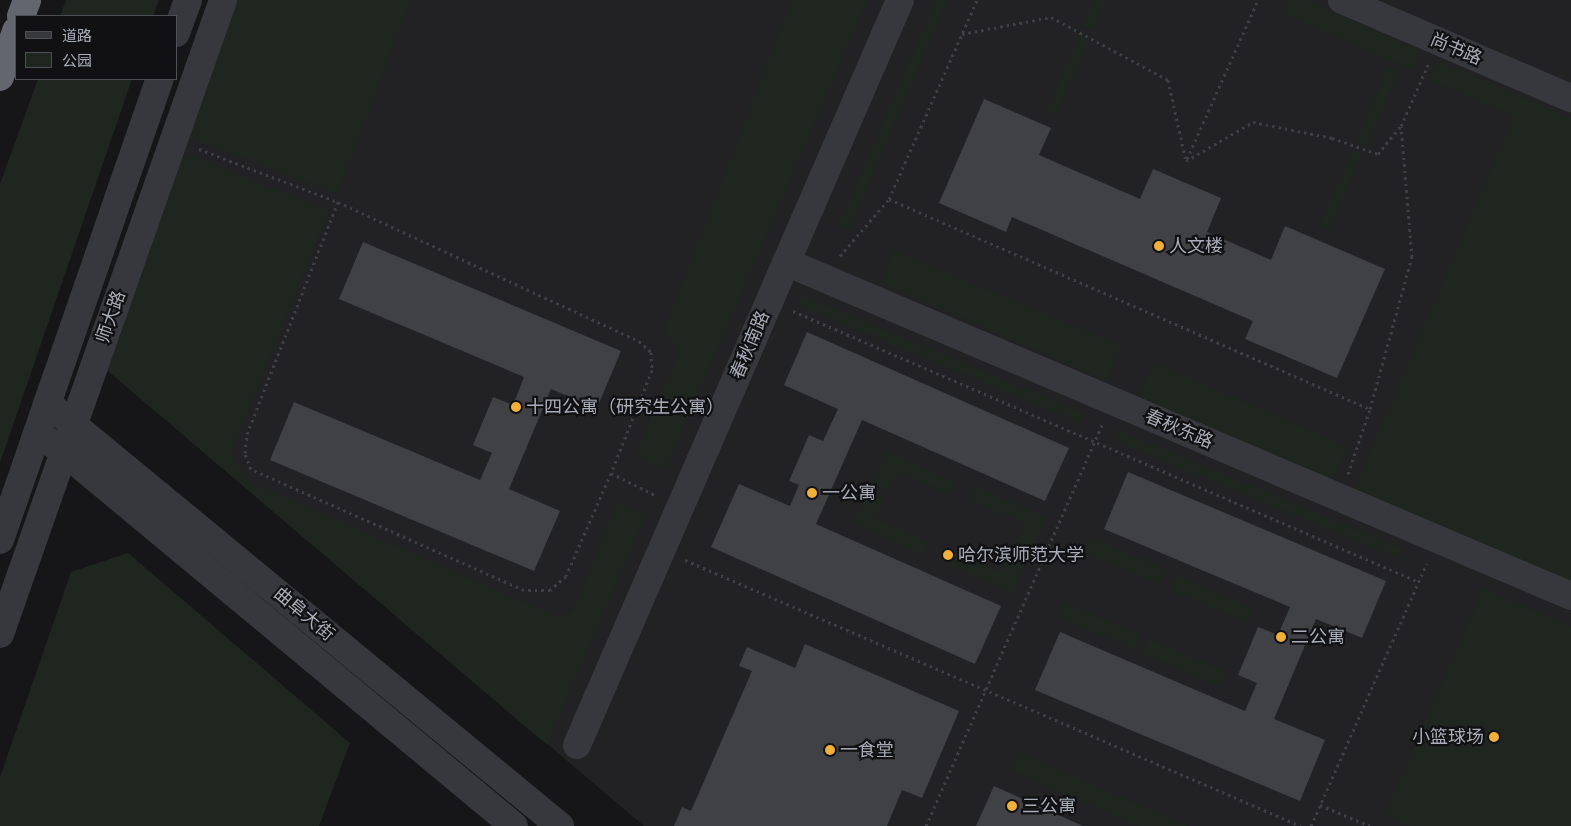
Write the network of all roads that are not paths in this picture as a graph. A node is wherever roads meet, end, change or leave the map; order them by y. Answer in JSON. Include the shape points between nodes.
{"nodes":[{"id":1,"x":27,"y":0,"type":"edge"},
{"id":2,"x":188,"y":0,"type":"edge"},
{"id":3,"x":223,"y":0,"type":"edge"},
{"id":4,"x":900,"y":0,"type":"edge"},
{"id":5,"x":1349,"y":1,"type":"edge"},
{"id":6,"x":22,"y":15,"type":"edge"},
{"id":7,"x":178,"y":28,"type":"edge"},
{"id":8,"x":15,"y":34,"type":"edge"},
{"id":9,"x":0,"y":77,"type":"edge"},
{"id":10,"x":160,"y":80,"type":"edge"},
{"id":11,"x":1571,"y":98,"type":"edge"},
{"id":12,"x":786,"y":262,"type":"junction"},
{"id":13,"x":47,"y":403,"type":"junction"},
{"id":14,"x":74,"y":424,"type":"junction"},
{"id":15,"x":37,"y":434,"type":"junction"},
{"id":16,"x":64,"y":452,"type":"junction"},
{"id":17,"x":0,"y":540,"type":"edge"},
{"id":18,"x":1571,"y":596,"type":"edge"},
{"id":19,"x":0,"y":634,"type":"edge"},
{"id":20,"x":577,"y":745,"type":"dead end"},
{"id":21,"x":514,"y":826,"type":"edge"},
{"id":22,"x":560,"y":826,"type":"edge"}],
"edges":[{"from":1,"to":6,"type":"highway"},
{"from":2,"to":7,"type":"street"},
{"from":3,"to":14,"type":"street","name":"师大路"},
{"from":4,"to":12,"type":"street","name":"春秋南路"},
{"from":5,"to":11,"type":"street","name":"尚书路"},
{"from":8,"to":9,"type":"highway"},
{"from":10,"to":13,"type":"street","name":"师大路"},
{"from":12,"to":18,"type":"street","name":"春秋东路"},
{"from":12,"to":20,"type":"street","name":"春秋南路"},
{"from":13,"to":14,"type":"street","name":"曲阜大街"},
{"from":13,"to":15,"type":"street","name":"师大路"},
{"from":14,"to":16,"type":"street","name":"师大路"},
{"from":14,"to":22,"type":"street","name":"曲阜大街"},
{"from":15,"to":16,"type":"street","name":"曲阜大街"},
{"from":15,"to":17,"type":"street","name":"师大路"},
{"from":16,"to":19,"type":"street","name":"师大路"},
{"from":16,"to":21,"type":"street","name":"曲阜大街"}]}
